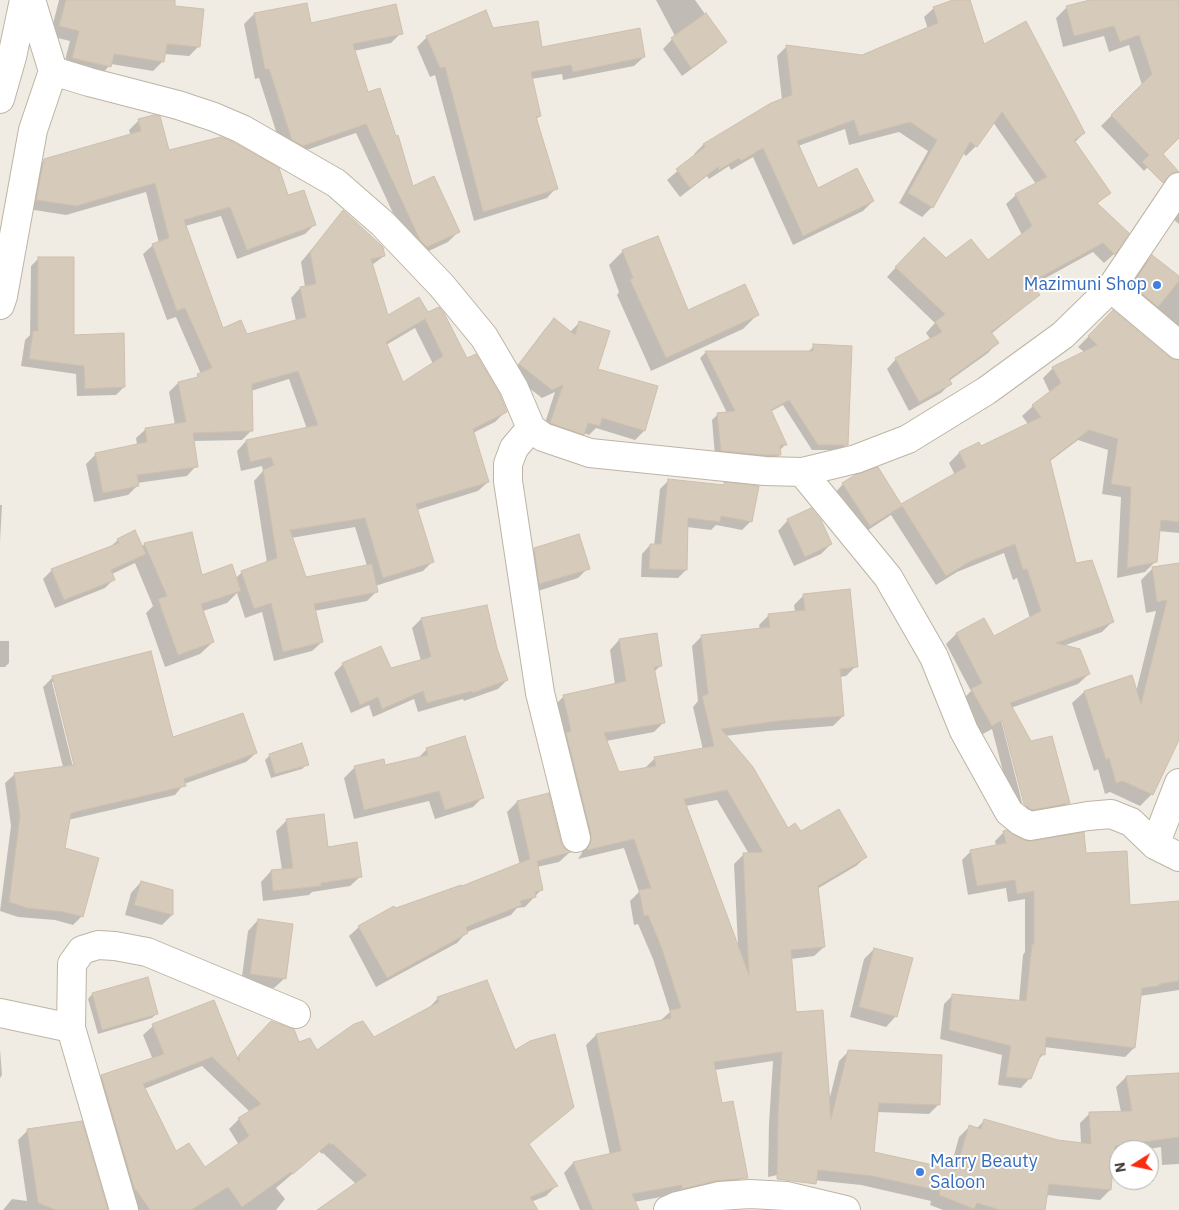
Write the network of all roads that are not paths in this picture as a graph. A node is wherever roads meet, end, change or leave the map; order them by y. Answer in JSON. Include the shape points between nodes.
{"nodes":[{"id":1,"x":24,"y":0,"type":"edge"},
{"id":2,"x":30,"y":0,"type":"edge"},
{"id":3,"x":53,"y":71,"type":"junction"},
{"id":4,"x":0,"y":100,"type":"edge"},
{"id":5,"x":1179,"y":187,"type":"edge"},
{"id":6,"x":1111,"y":288,"type":"junction"},
{"id":7,"x":0,"y":305,"type":"edge"},
{"id":8,"x":1179,"y":345,"type":"edge"},
{"id":9,"x":531,"y":428,"type":"junction"},
{"id":10,"x":802,"y":472,"type":"junction"},
{"id":11,"x":1179,"y":783,"type":"edge"},
{"id":12,"x":576,"y":838,"type":"dead end"},
{"id":13,"x":1155,"y":845,"type":"junction"},
{"id":14,"x":1179,"y":857,"type":"edge"},
{"id":15,"x":0,"y":1014,"type":"edge"},
{"id":16,"x":296,"y":1014,"type":"dead end"},
{"id":17,"x":72,"y":1028,"type":"junction"},
{"id":18,"x":124,"y":1210,"type":"edge"},
{"id":19,"x":668,"y":1210,"type":"edge"},
{"id":20,"x":846,"y":1210,"type":"edge"}],
"edges":[{"from":1,"to":4,"type":"street"},
{"from":2,"to":3,"type":"street"},
{"from":3,"to":7,"type":"street","via":[[33,130]]},
{"from":3,"to":9,"type":"street","via":[[214,117],[242,129],[336,183],[384,224],[442,286],[484,338],[514,388]]},
{"from":5,"to":6,"type":"street"},
{"from":6,"to":8,"type":"street"},
{"from":6,"to":10,"type":"street","via":[[1055,340],[986,391],[916,434],[856,459]]},
{"from":9,"to":10,"type":"street","via":[[543,437],[590,452]]},
{"from":9,"to":12,"type":"street","via":[[514,448],[508,464],[508,480],[540,693]]},
{"from":10,"to":13,"type":"street","via":[[888,577],[934,657],[964,731],[1009,812],[1030,826],[1111,814],[1131,822]]},
{"from":11,"to":13,"type":"street"},
{"from":13,"to":14,"type":"street"},
{"from":15,"to":17,"type":"street"},
{"from":16,"to":17,"type":"street","via":[[147,952],[98,945],[82,950],[72,964]]},
{"from":17,"to":18,"type":"street"},
{"from":19,"to":20,"type":"street","via":[[719,1196],[750,1194],[787,1196]]}]}
